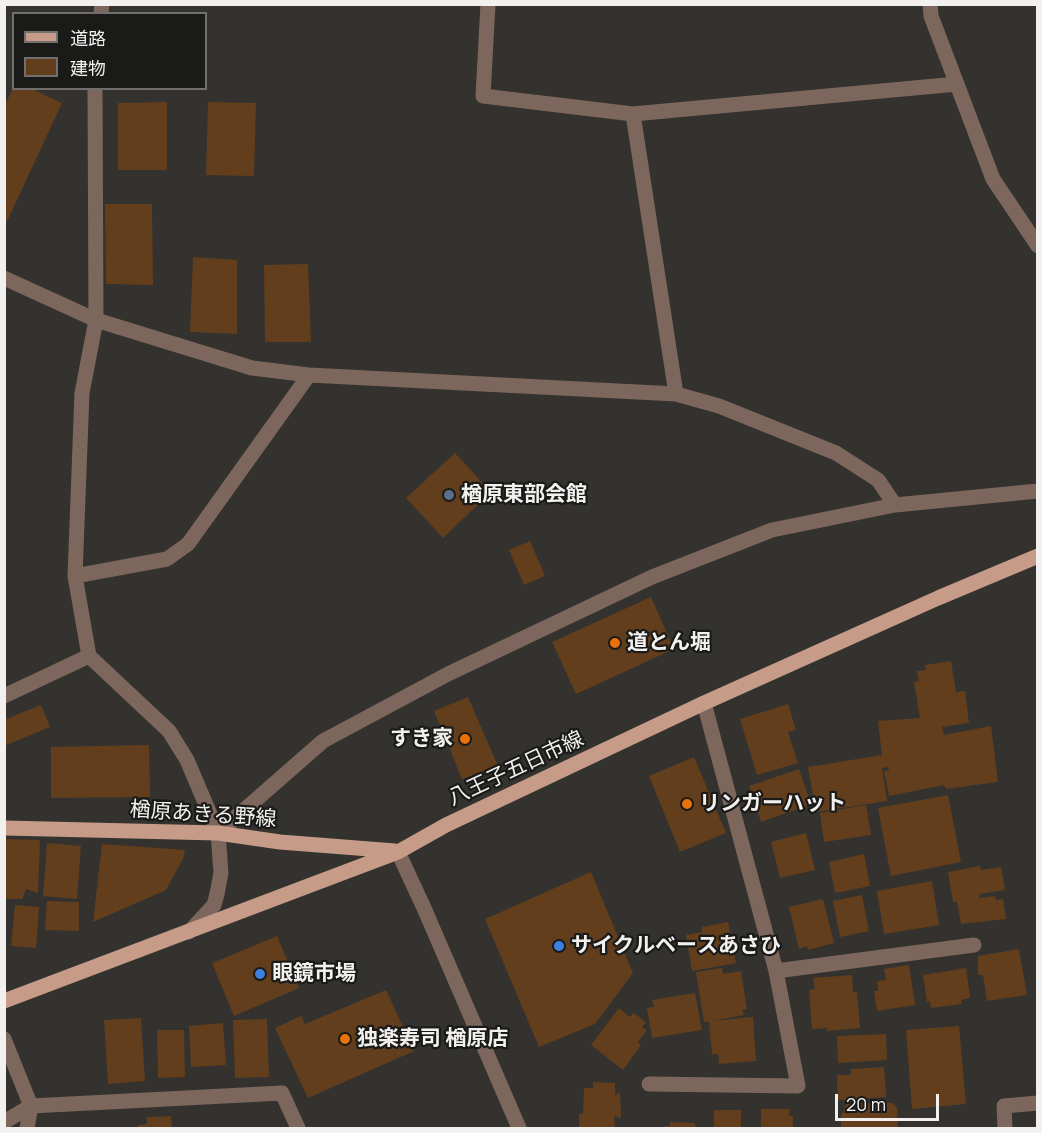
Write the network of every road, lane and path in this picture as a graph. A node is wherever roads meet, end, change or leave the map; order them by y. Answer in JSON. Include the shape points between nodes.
{"nodes":[{"id":1,"x":488,"y":4,"type":"edge"},
{"id":2,"x":930,"y":4,"type":"edge"},
{"id":3,"x":957,"y":84,"type":"junction"},
{"id":4,"x":95,"y":90,"type":"edge"},
{"id":5,"x":633,"y":114,"type":"junction"},
{"id":6,"x":1038,"y":246,"type":"edge"},
{"id":7,"x":4,"y":278,"type":"edge"},
{"id":8,"x":96,"y":320,"type":"junction"},
{"id":9,"x":309,"y":375,"type":"junction"},
{"id":10,"x":676,"y":394,"type":"junction"},
{"id":11,"x":1038,"y":491,"type":"edge"},
{"id":12,"x":895,"y":505,"type":"junction"},
{"id":13,"x":1038,"y":556,"type":"edge"},
{"id":14,"x":75,"y":576,"type":"junction"},
{"id":15,"x":89,"y":656,"type":"junction"},
{"id":16,"x":4,"y":696,"type":"edge"},
{"id":17,"x":704,"y":703,"type":"junction"},
{"id":18,"x":4,"y":828,"type":"edge"},
{"id":19,"x":218,"y":833,"type":"junction"},
{"id":20,"x":398,"y":852,"type":"junction"},
{"id":21,"x":189,"y":932,"type":"junction"},
{"id":22,"x":974,"y":945,"type":"dead end"},
{"id":23,"x":776,"y":971,"type":"junction"},
{"id":24,"x":4,"y":1001,"type":"edge"},
{"id":25,"x":4,"y":1039,"type":"edge"},
{"id":26,"x":649,"y":1084,"type":"dead end"},
{"id":27,"x":1038,"y":1103,"type":"edge"},
{"id":28,"x":31,"y":1106,"type":"junction"},
{"id":29,"x":4,"y":1122,"type":"edge"},
{"id":30,"x":27,"y":1128,"type":"edge"},
{"id":31,"x":298,"y":1128,"type":"edge"},
{"id":32,"x":519,"y":1128,"type":"edge"},
{"id":33,"x":1005,"y":1128,"type":"edge"}],
"edges":[{"from":1,"to":5,"type":"street","via":[[483,96]]},
{"from":2,"to":3,"type":"street"},
{"from":3,"to":5,"type":"street"},
{"from":3,"to":6,"type":"street","via":[[993,179]]},
{"from":4,"to":8,"type":"street"},
{"from":5,"to":10,"type":"street"},
{"from":7,"to":8,"type":"street"},
{"from":8,"to":9,"type":"street","via":[[252,368]]},
{"from":8,"to":14,"type":"street","via":[[82,393]]},
{"from":9,"to":10,"type":"street"},
{"from":9,"to":14,"type":"street","via":[[188,544],[167,559]]},
{"from":10,"to":12,"type":"street","via":[[719,406],[836,453],[878,480]]},
{"from":11,"to":12,"type":"street"},
{"from":12,"to":19,"type":"street","via":[[772,530],[652,577],[448,674],[323,741]]},
{"from":13,"to":17,"type":"main road","name":"八王子五日市線"},
{"from":14,"to":15,"type":"street"},
{"from":15,"to":16,"type":"street"},
{"from":15,"to":19,"type":"street","via":[[169,731],[187,760]]},
{"from":17,"to":20,"type":"main road","name":"八王子五日市線","via":[[446,825]]},
{"from":17,"to":23,"type":"street"},
{"from":18,"to":19,"type":"main road","name":"楢原あきる野線"},
{"from":19,"to":20,"type":"main road","name":"楢原あきる野線"},
{"from":19,"to":21,"type":"street","via":[[221,873],[214,905]]},
{"from":20,"to":21,"type":"main road","name":"八王子五日市線"},
{"from":20,"to":32,"type":"street"},
{"from":21,"to":24,"type":"main road","name":"八王子五日市線"},
{"from":22,"to":23,"type":"street"},
{"from":23,"to":26,"type":"street","via":[[798,1086]]},
{"from":25,"to":28,"type":"street"},
{"from":27,"to":33,"type":"street","via":[[1004,1106]]},
{"from":28,"to":29,"type":"street"},
{"from":28,"to":30,"type":"street"},
{"from":28,"to":31,"type":"street","via":[[282,1093]]}]}
